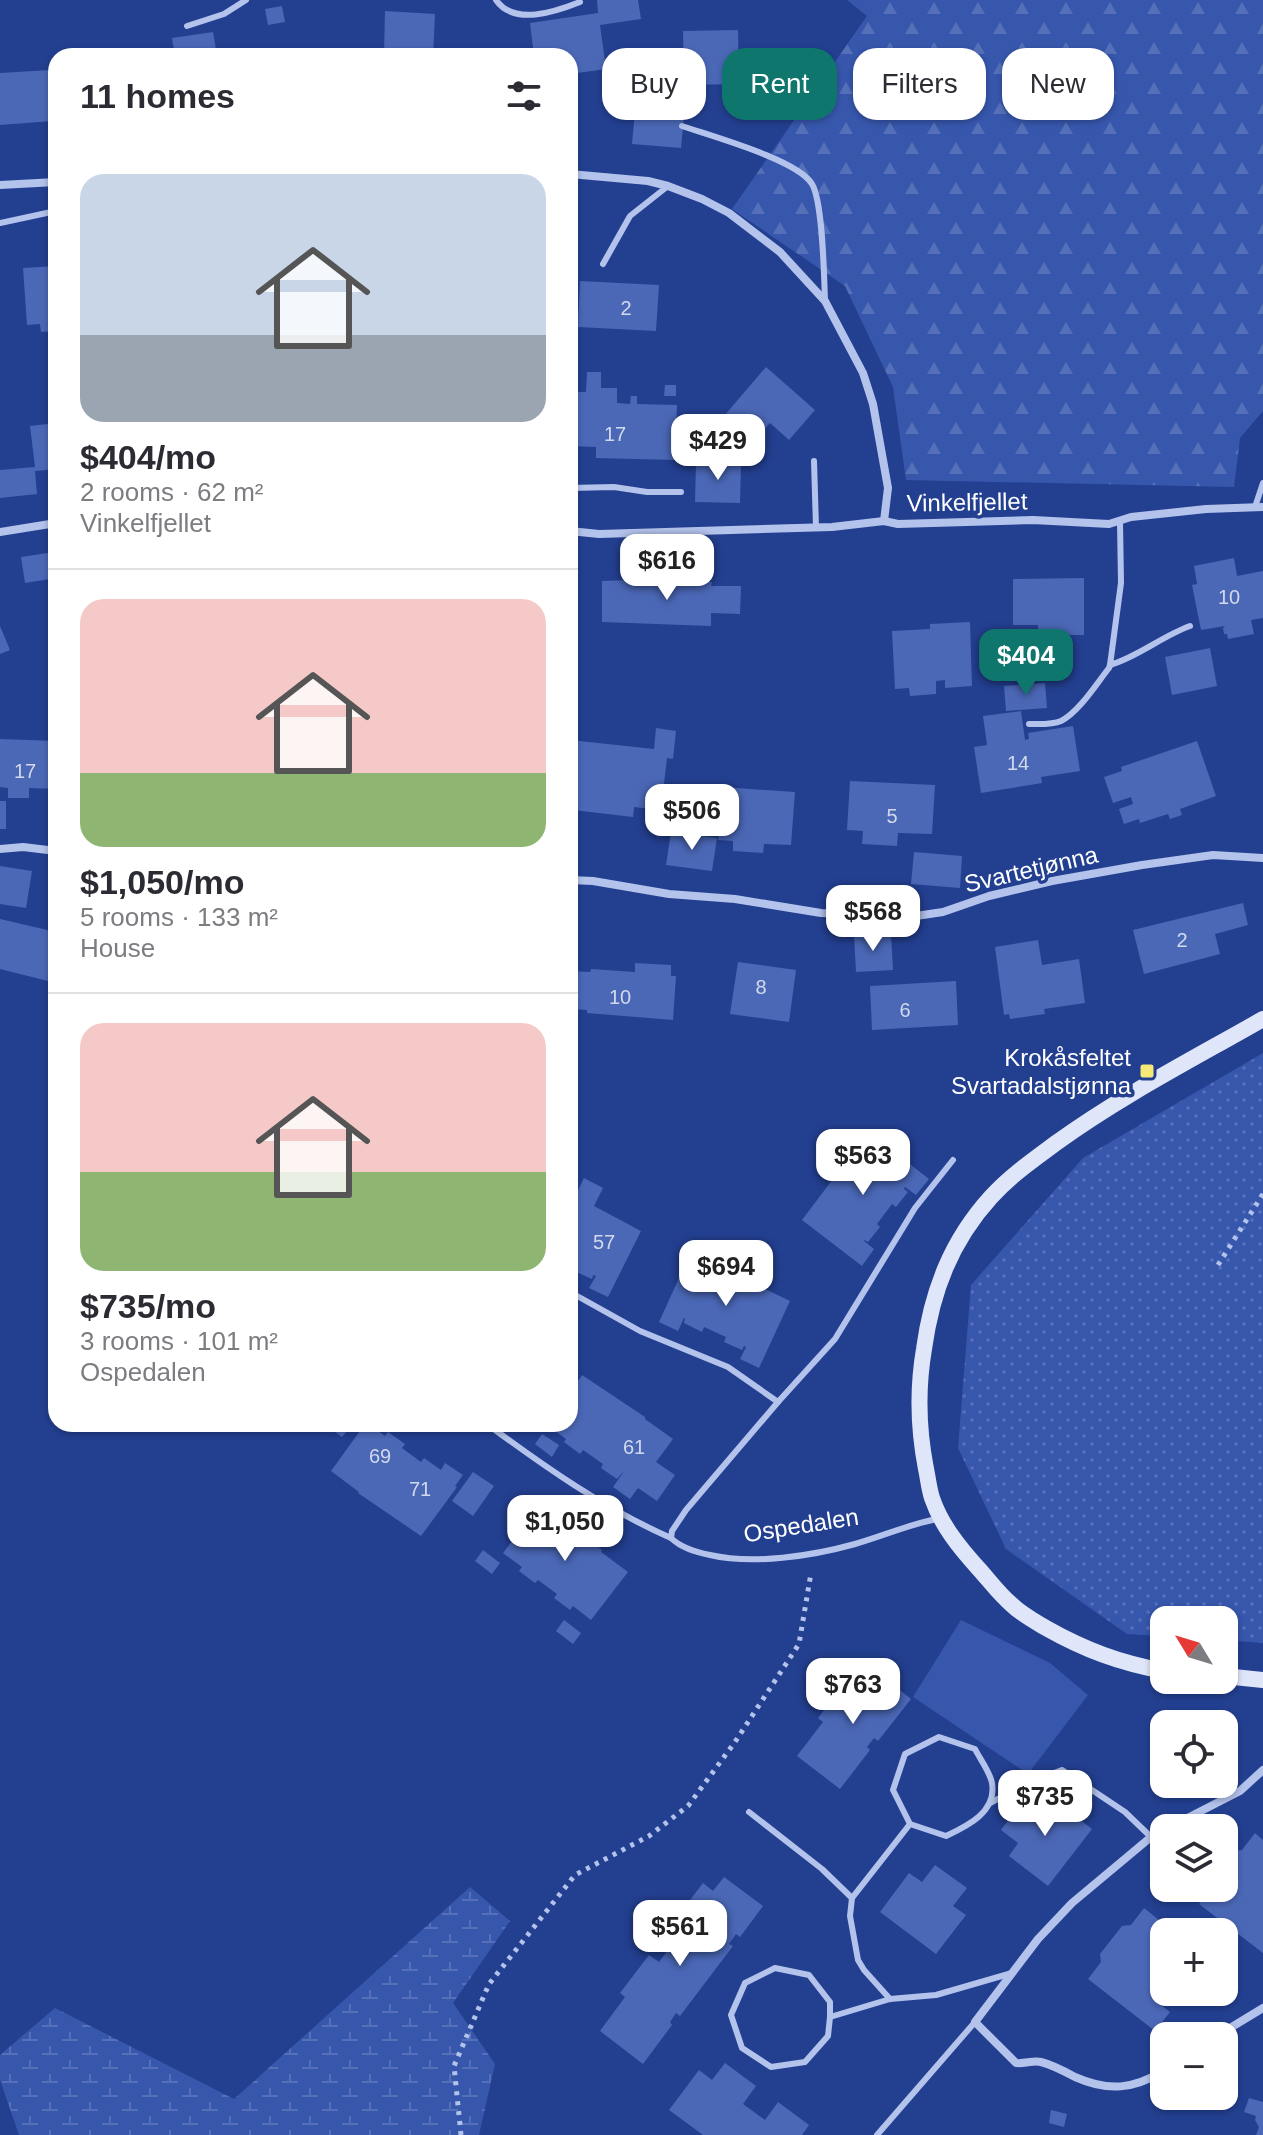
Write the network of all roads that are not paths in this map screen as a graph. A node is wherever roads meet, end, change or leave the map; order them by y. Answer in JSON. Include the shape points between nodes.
{"nodes":[{"id":1,"x":246,"y":0,"type":"edge"},
{"id":2,"x":496,"y":0,"type":"edge"},
{"id":3,"x":580,"y":2,"type":"dead end"},
{"id":4,"x":187,"y":26,"type":"dead end"},
{"id":5,"x":682,"y":126,"type":"dead end"},
{"id":6,"x":578,"y":175,"type":"edge"},
{"id":7,"x":48,"y":182,"type":"edge"},
{"id":8,"x":0,"y":185,"type":"edge"},
{"id":9,"x":668,"y":186,"type":"junction"},
{"id":10,"x":48,"y":213,"type":"edge"},
{"id":11,"x":0,"y":223,"type":"edge"},
{"id":12,"x":603,"y":264,"type":"dead end"},
{"id":13,"x":825,"y":301,"type":"junction"},
{"id":14,"x":814,"y":461,"type":"dead end"},
{"id":15,"x":1263,"y":483,"type":"edge"},
{"id":16,"x":578,"y":488,"type":"edge"},
{"id":17,"x":681,"y":492,"type":"dead end"},
{"id":18,"x":1259,"y":507,"type":"edge"},
{"id":19,"x":884,"y":521,"type":"junction"},
{"id":20,"x":1120,"y":522,"type":"junction"},
{"id":21,"x":48,"y":524,"type":"edge"},
{"id":22,"x":816,"y":527,"type":"junction"},
{"id":23,"x":0,"y":532,"type":"edge"},
{"id":24,"x":578,"y":532,"type":"edge"},
{"id":25,"x":1190,"y":626,"type":"dead end"},
{"id":26,"x":1110,"y":665,"type":"junction"},
{"id":27,"x":1029,"y":724,"type":"dead end"},
{"id":28,"x":0,"y":849,"type":"edge"},
{"id":29,"x":48,"y":850,"type":"edge"},
{"id":30,"x":1263,"y":858,"type":"edge"},
{"id":31,"x":578,"y":880,"type":"edge"},
{"id":32,"x":1263,"y":1019,"type":"edge"},
{"id":33,"x":953,"y":1160,"type":"dead end"},
{"id":34,"x":578,"y":1296,"type":"edge"},
{"id":35,"x":778,"y":1402,"type":"junction"},
{"id":36,"x":498,"y":1432,"type":"edge"},
{"id":37,"x":941,"y":1518,"type":"junction"},
{"id":38,"x":671,"y":1538,"type":"junction"},
{"id":39,"x":1150,"y":1669,"type":"edge"},
{"id":40,"x":1238,"y":1677,"type":"edge"},
{"id":41,"x":1263,"y":1680,"type":"edge"},
{"id":42,"x":1263,"y":1770,"type":"edge"},
{"id":43,"x":990,"y":1803,"type":"junction"},
{"id":44,"x":749,"y":1812,"type":"dead end"},
{"id":45,"x":1195,"y":1814,"type":"edge"},
{"id":46,"x":910,"y":1824,"type":"junction"},
{"id":47,"x":1150,"y":1836,"type":"edge"},
{"id":48,"x":1150,"y":1838,"type":"edge"},
{"id":49,"x":852,"y":1898,"type":"junction"},
{"id":50,"x":1012,"y":1973,"type":"junction"},
{"id":51,"x":890,"y":1999,"type":"junction"},
{"id":52,"x":1263,"y":2008,"type":"edge"},
{"id":53,"x":830,"y":2017,"type":"junction"},
{"id":54,"x":975,"y":2022,"type":"junction"},
{"id":55,"x":1238,"y":2023,"type":"edge"},
{"id":56,"x":1150,"y":2078,"type":"edge"},
{"id":57,"x":877,"y":2135,"type":"edge"}],
"edges":[{"from":1,"to":4,"type":"lane"},
{"from":2,"to":3,"type":"lane","via":[[504,9],[526,15]]},
{"from":5,"to":13,"type":"lane","via":[[790,165],[812,184],[819,206]]},
{"from":6,"to":9,"type":"street"},
{"from":7,"to":8,"type":"street"},
{"from":9,"to":12,"type":"lane","via":[[630,216]]},
{"from":9,"to":13,"type":"street","via":[[729,213],[780,252]]},
{"from":10,"to":11,"type":"lane"},
{"from":13,"to":19,"type":"street","via":[[863,373],[873,404],[888,488]]},
{"from":14,"to":22,"type":"lane"},
{"from":15,"to":18,"type":"lane","name":"Vinkelfjellet"},
{"from":16,"to":17,"type":"lane"},
{"from":18,"to":20,"type":"street","name":"Vinkelfjellet"},
{"from":19,"to":20,"type":"street","name":"Vinkelfjellet"},
{"from":19,"to":22,"type":"street","name":"Vinkelfjellet"},
{"from":20,"to":26,"type":"lane","via":[[1121,583]]},
{"from":21,"to":23,"type":"street"},
{"from":22,"to":24,"type":"street","name":"Vinkelfjellet"},
{"from":25,"to":26,"type":"lane"},
{"from":26,"to":27,"type":"lane","via":[[1061,721]]},
{"from":28,"to":29,"type":"street"},
{"from":30,"to":31,"type":"street","name":"Svartetjønna","via":[[1213,855],[1142,865],[1052,881],[916,916],[821,913]]},
{"from":32,"to":37,"type":"street","via":[[1080,1126],[1022,1168],[969,1226],[935,1292],[919,1378],[922,1449]]},
{"from":33,"to":35,"type":"lane","via":[[915,1208],[835,1339]]},
{"from":34,"to":35,"type":"lane","via":[[640,1331],[728,1367]]},
{"from":35,"to":38,"type":"lane","via":[[686,1510]]},
{"from":36,"to":38,"type":"lane","name":"Ospedalen","via":[[546,1467]]},
{"from":37,"to":38,"type":"lane","name":"Ospedalen","via":[[851,1545],[756,1560],[727,1559]]},
{"from":37,"to":39,"type":"street","via":[[1011,1605],[1077,1646]]},
{"from":40,"to":41,"type":"street"},
{"from":42,"to":45,"type":"street","via":[[1240,1791]]},
{"from":43,"to":46,"type":"lane","via":[[973,1823],[946,1836]]},
{"from":43,"to":46,"type":"lane","via":[[992,1783],[975,1749],[939,1737],[905,1754],[893,1790]]},
{"from":43,"to":47,"type":"lane","via":[[1062,1770],[1125,1812]]},
{"from":44,"to":49,"type":"lane"},
{"from":46,"to":49,"type":"lane"},
{"from":48,"to":50,"type":"street","via":[[1072,1903]]},
{"from":49,"to":51,"type":"lane","via":[[858,1960]]},
{"from":50,"to":51,"type":"lane","via":[[936,1995]]},
{"from":50,"to":54,"type":"street"},
{"from":51,"to":53,"type":"lane"},
{"from":52,"to":55,"type":"street"},
{"from":53,"to":53,"type":"lane","via":[[830,2002],[809,1975],[775,1968],[745,1983],[731,2015],[742,2048],[771,2067],[805,2062],[828,2036]]},
{"from":54,"to":56,"type":"street","via":[[1016,2063],[1053,2065],[1106,2087],[1134,2086]]},
{"from":54,"to":57,"type":"lane"}]}
